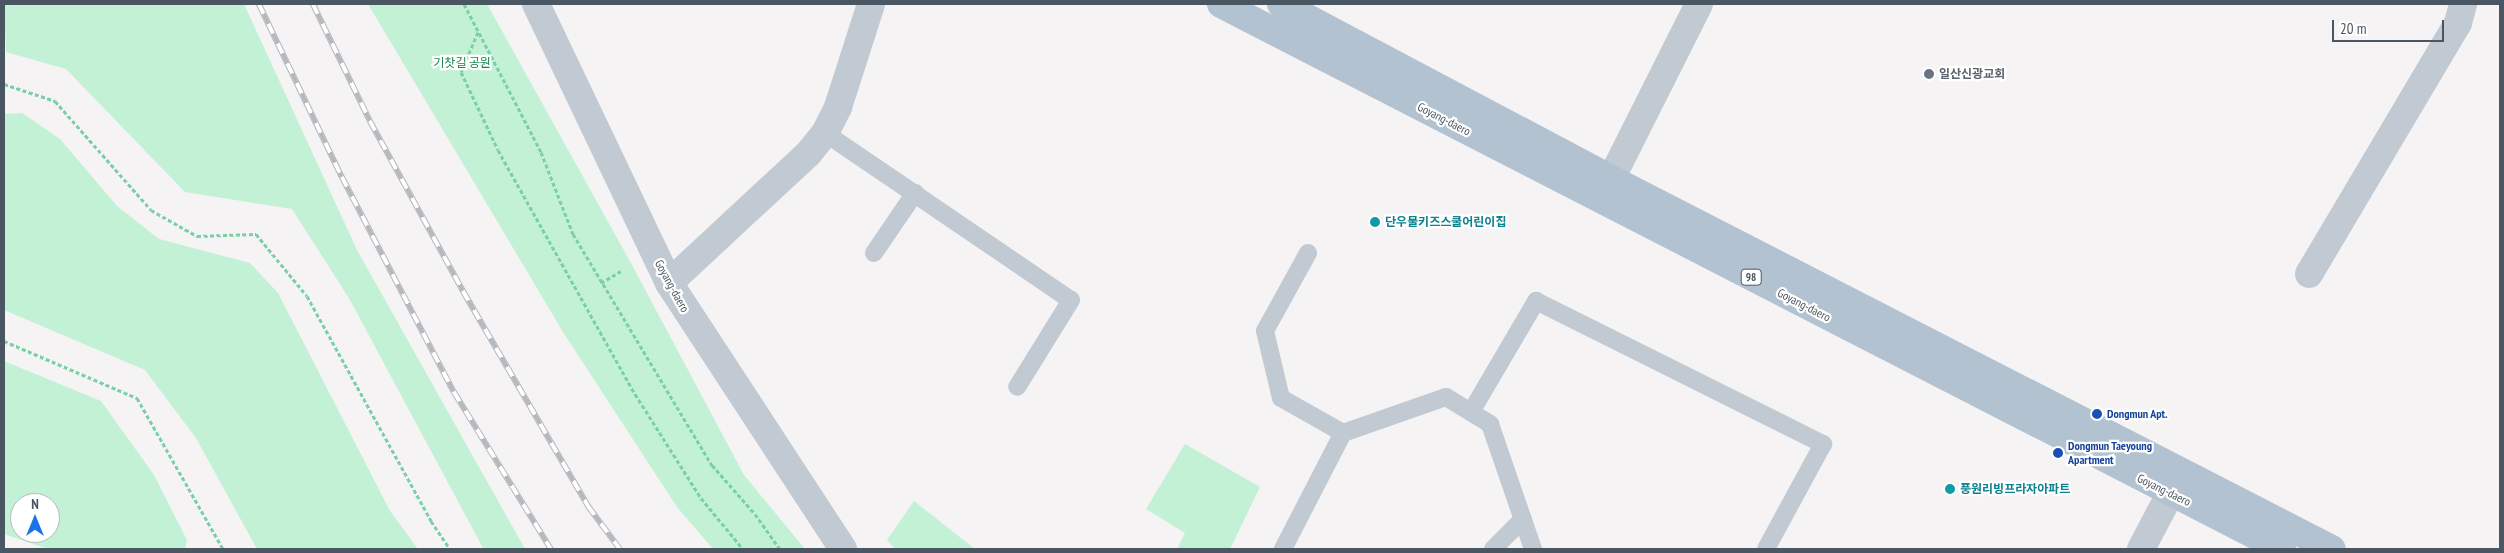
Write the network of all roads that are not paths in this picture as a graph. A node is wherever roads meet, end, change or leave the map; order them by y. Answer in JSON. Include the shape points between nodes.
{"nodes":[{"id":1,"x":536,"y":4,"type":"edge"},
{"id":2,"x":871,"y":4,"type":"edge"},
{"id":3,"x":1221,"y":4,"type":"edge"},
{"id":4,"x":1281,"y":4,"type":"edge"},
{"id":5,"x":1699,"y":4,"type":"edge"},
{"id":6,"x":2462,"y":4,"type":"edge"},
{"id":7,"x":825,"y":133,"type":"junction"},
{"id":8,"x":1611,"y":179,"type":"junction"},
{"id":9,"x":915,"y":193,"type":"junction"},
{"id":10,"x":874,"y":253,"type":"dead end"},
{"id":11,"x":1308,"y":253,"type":"dead end"},
{"id":12,"x":2309,"y":274,"type":"dead end"},
{"id":13,"x":669,"y":283,"type":"junction"},
{"id":14,"x":1017,"y":387,"type":"dead end"},
{"id":15,"x":1471,"y":412,"type":"junction"},
{"id":16,"x":1343,"y":433,"type":"junction"},
{"id":17,"x":2176,"y":483,"type":"junction"},
{"id":18,"x":1523,"y":519,"type":"junction"},
{"id":19,"x":843,"y":549,"type":"edge"},
{"id":20,"x":1283,"y":549,"type":"edge"},
{"id":21,"x":1494,"y":549,"type":"edge"},
{"id":22,"x":1533,"y":549,"type":"edge"},
{"id":23,"x":1766,"y":549,"type":"edge"},
{"id":24,"x":2140,"y":549,"type":"edge"},
{"id":25,"x":2282,"y":549,"type":"edge"},
{"id":26,"x":2332,"y":549,"type":"edge"}],
"edges":[{"from":1,"to":13,"type":"street","name":"Goyang-daero"},
{"from":2,"to":7,"type":"street","via":[[838,107]]},
{"from":3,"to":17,"type":"main road","name":"Goyang-daero","number":"98"},
{"from":4,"to":8,"type":"main road","name":"Goyang-daero","number":"98"},
{"from":5,"to":8,"type":"street"},
{"from":6,"to":12,"type":"street","via":[[2458,22]]},
{"from":7,"to":9,"type":"lane"},
{"from":7,"to":13,"type":"street","via":[[808,154]]},
{"from":8,"to":17,"type":"main road","name":"Goyang-daero","number":"98"},
{"from":9,"to":10,"type":"lane"},
{"from":9,"to":14,"type":"lane","via":[[1070,300]]},
{"from":11,"to":16,"type":"lane","via":[[1265,331],[1281,398]]},
{"from":13,"to":19,"type":"street","name":"Goyang-daero"},
{"from":15,"to":16,"type":"lane","via":[[1446,397]]},
{"from":15,"to":18,"type":"lane","via":[[1490,424]]},
{"from":15,"to":23,"type":"lane","via":[[1536,301],[1823,444]]},
{"from":16,"to":20,"type":"lane"},
{"from":17,"to":24,"type":"street"},
{"from":17,"to":25,"type":"main road","name":"Goyang-daero","number":"98"},
{"from":17,"to":26,"type":"main road","name":"Goyang-daero","number":"98"},
{"from":18,"to":21,"type":"lane"},
{"from":18,"to":22,"type":"lane"}]}
